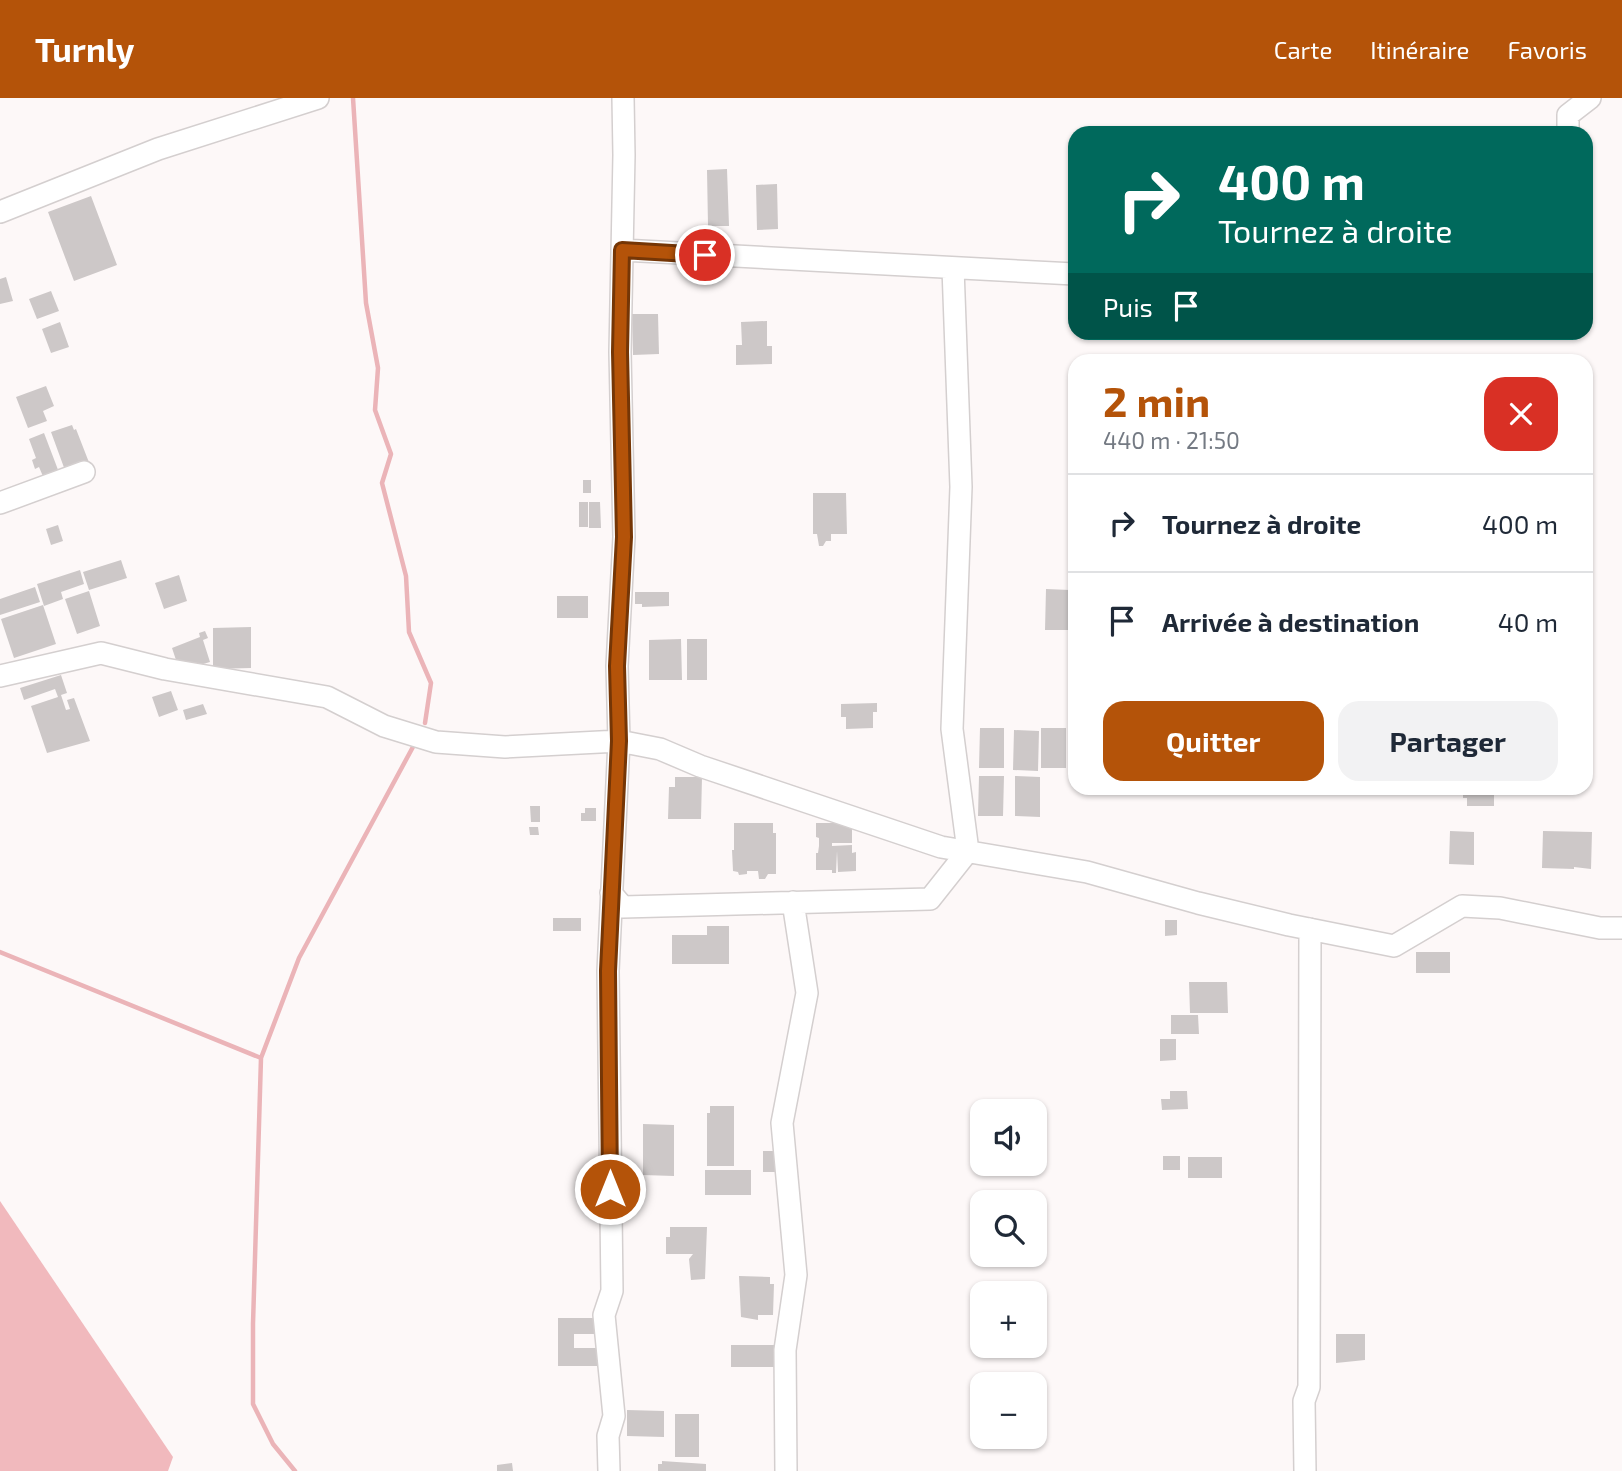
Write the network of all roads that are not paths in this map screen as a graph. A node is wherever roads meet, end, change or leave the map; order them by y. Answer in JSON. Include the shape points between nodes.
{"nodes":[{"id":1,"x":318,"y":98,"type":"edge"},
{"id":2,"x":623,"y":98,"type":"edge"},
{"id":3,"x":1590,"y":98,"type":"edge"},
{"id":4,"x":1568,"y":126,"type":"edge"},
{"id":5,"x":0,"y":212,"type":"edge"},
{"id":6,"x":622,"y":250,"type":"junction"},
{"id":7,"x":953,"y":268,"type":"junction"},
{"id":8,"x":1068,"y":274,"type":"edge"},
{"id":9,"x":84,"y":472,"type":"dead end"},
{"id":10,"x":0,"y":503,"type":"edge"},
{"id":11,"x":0,"y":676,"type":"edge"},
{"id":12,"x":619,"y":741,"type":"junction"},
{"id":13,"x":968,"y":851,"type":"junction"},
{"id":14,"x":611,"y":893,"type":"junction"},
{"id":15,"x":793,"y":902,"type":"junction"},
{"id":16,"x":1622,"y":928,"type":"edge"},
{"id":17,"x":1310,"y":929,"type":"junction"},
{"id":18,"x":609,"y":1471,"type":"edge"},
{"id":19,"x":786,"y":1471,"type":"edge"},
{"id":20,"x":1305,"y":1471,"type":"edge"}],
"edges":[{"from":1,"to":5,"type":"street","via":[[158,149]]},
{"from":2,"to":6,"type":"street"},
{"from":3,"to":4,"type":"street","via":[[1568,115]]},
{"from":6,"to":7,"type":"street"},
{"from":6,"to":12,"type":"street","via":[[624,537],[617,666]]},
{"from":7,"to":8,"type":"street"},
{"from":7,"to":13,"type":"street","via":[[961,487],[952,729]]},
{"from":9,"to":10,"type":"street"},
{"from":11,"to":12,"type":"street","via":[[101,653],[327,697],[384,726],[436,742],[505,747]]},
{"from":12,"to":13,"type":"street","via":[[660,749],[941,847]]},
{"from":12,"to":14,"type":"street"},
{"from":13,"to":15,"type":"street","via":[[930,899]]},
{"from":13,"to":17,"type":"street","via":[[1087,872]]},
{"from":14,"to":15,"type":"street","via":[[623,907]]},
{"from":14,"to":18,"type":"street","via":[[612,1291],[604,1315],[614,1416],[608,1436]]},
{"from":15,"to":19,"type":"street","via":[[807,993],[782,1123],[796,1275],[785,1350]]},
{"from":16,"to":17,"type":"street","via":[[1462,906],[1394,946]]},
{"from":17,"to":20,"type":"street"}]}
